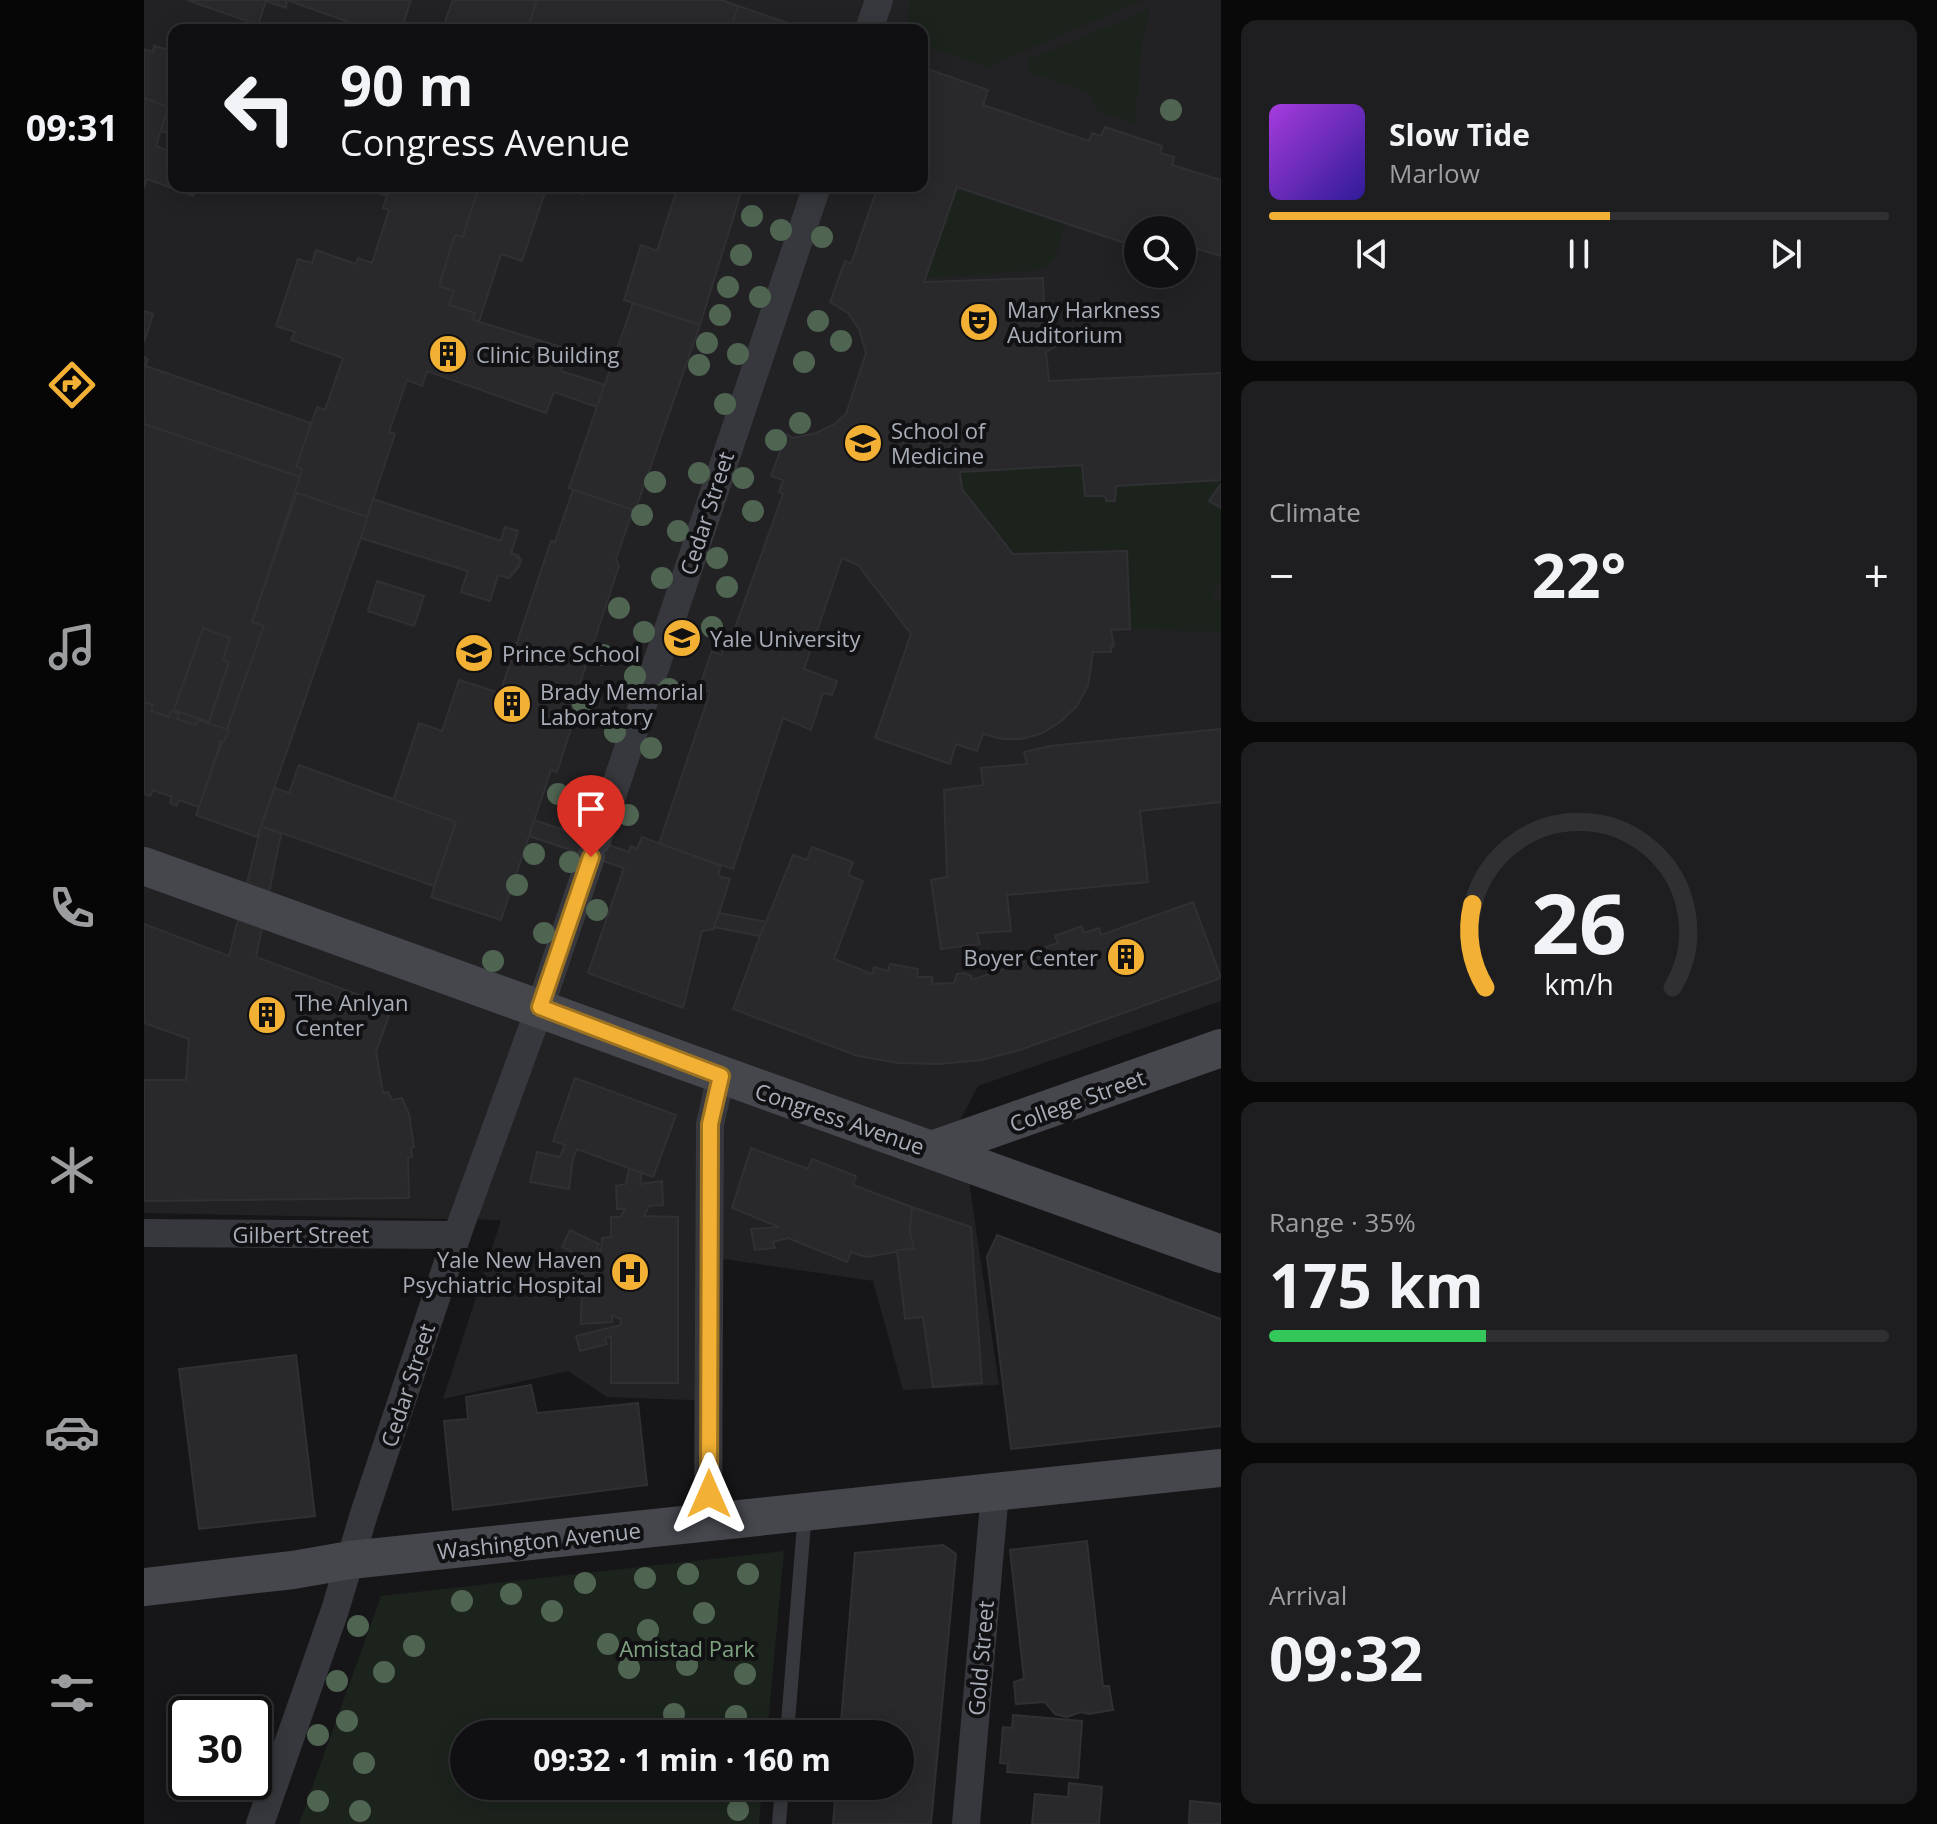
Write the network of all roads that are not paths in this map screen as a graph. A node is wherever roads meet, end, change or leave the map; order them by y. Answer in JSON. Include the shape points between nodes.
{"nodes":[{"id":1,"x":879,"y":0,"type":"edge"},
{"id":2,"x":871,"y":24,"type":"edge"},
{"id":3,"x":815,"y":192,"type":"edge"},
{"id":4,"x":144,"y":866,"type":"edge"},
{"id":5,"x":540,"y":1007,"type":"junction"},
{"id":6,"x":1221,"y":1048,"type":"edge"},
{"id":7,"x":721,"y":1076,"type":"junction"},
{"id":8,"x":932,"y":1150,"type":"junction"},
{"id":9,"x":144,"y":1233,"type":"edge"},
{"id":10,"x":457,"y":1235,"type":"junction"},
{"id":11,"x":1221,"y":1254,"type":"edge"},
{"id":12,"x":1221,"y":1468,"type":"edge"},
{"id":13,"x":995,"y":1492,"type":"junction"},
{"id":14,"x":805,"y":1512,"type":"junction"},
{"id":15,"x":708,"y":1521,"type":"junction"},
{"id":16,"x":350,"y":1560,"type":"junction"},
{"id":17,"x":144,"y":1587,"type":"edge"},
{"id":18,"x":788,"y":1720,"type":"edge"},
{"id":19,"x":781,"y":1800,"type":"edge"},
{"id":20,"x":260,"y":1824,"type":"edge"},
{"id":21,"x":779,"y":1824,"type":"edge"},
{"id":22,"x":966,"y":1824,"type":"edge"}],
"edges":[{"from":1,"to":2,"type":"street"},
{"from":3,"to":5,"type":"street","name":"Cedar Street"},
{"from":4,"to":5,"type":"main road","name":"Congress Avenue"},
{"from":5,"to":7,"type":"main road","name":"Congress Avenue"},
{"from":5,"to":10,"type":"street","name":"Cedar Street"},
{"from":6,"to":8,"type":"main road","name":"College Street"},
{"from":7,"to":8,"type":"main road","name":"Congress Avenue"},
{"from":7,"to":15,"type":"street","via":[[710,1124]]},
{"from":8,"to":11,"type":"main road","name":"Congress Avenue"},
{"from":9,"to":10,"type":"street","name":"Gilbert Street"},
{"from":10,"to":16,"type":"street","name":"Cedar Street"},
{"from":12,"to":13,"type":"main road","name":"Washington Avenue"},
{"from":13,"to":14,"type":"main road","name":"Washington Avenue"},
{"from":13,"to":22,"type":"street","name":"Gold Street"},
{"from":14,"to":15,"type":"main road","name":"Washington Avenue"},
{"from":14,"to":18,"type":"lane"},
{"from":15,"to":16,"type":"main road","name":"Washington Avenue"},
{"from":16,"to":17,"type":"main road","name":"Washington Avenue"},
{"from":16,"to":20,"type":"street","name":"Cedar Street"},
{"from":19,"to":21,"type":"lane"}]}
